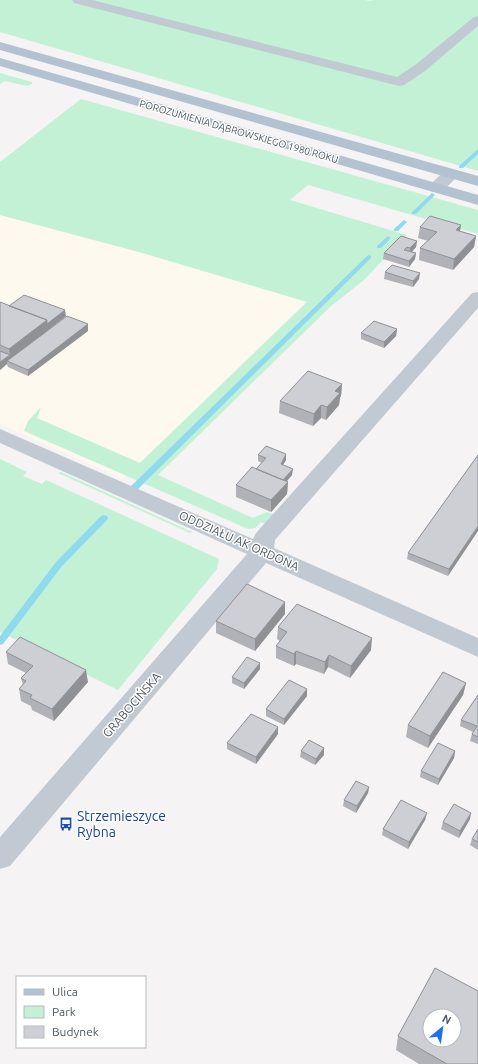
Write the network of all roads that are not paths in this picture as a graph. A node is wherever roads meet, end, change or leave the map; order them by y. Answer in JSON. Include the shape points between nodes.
{"nodes":[{"id":1,"x":78,"y":0,"type":"edge"},
{"id":2,"x":478,"y":20,"type":"edge"},
{"id":3,"x":0,"y":46,"type":"edge"},
{"id":4,"x":0,"y":62,"type":"edge"},
{"id":5,"x":451,"y":174,"type":"junction"},
{"id":6,"x":478,"y":181,"type":"edge"},
{"id":7,"x":436,"y":188,"type":"junction"},
{"id":8,"x":478,"y":200,"type":"edge"},
{"id":9,"x":478,"y":297,"type":"edge"},
{"id":10,"x":0,"y":435,"type":"edge"},
{"id":11,"x":262,"y":552,"type":"junction"},
{"id":12,"x":478,"y":648,"type":"edge"},
{"id":13,"x":0,"y":857,"type":"edge"}],
"edges":[{"from":1,"to":2,"type":"street","via":[[399,82]]},
{"from":3,"to":5,"type":"main road","name":"POROZUMIENIA DĄBROWSKIEGO 1980 ROKU"},
{"from":4,"to":7,"type":"main road","name":"POROZUMIENIA DĄBROWSKIEGO 1980 ROKU"},
{"from":5,"to":6,"type":"main road","name":"POROZUMIENIA DĄBROWSKIEGO 1980 ROKU"},
{"from":5,"to":7,"type":"street"},
{"from":7,"to":8,"type":"main road","name":"POROZUMIENIA DĄBROWSKIEGO 1980 ROKU"},
{"from":9,"to":11,"type":"street","via":[[264,538]]},
{"from":10,"to":11,"type":"street","name":"ODDZIAŁU AK ORDONA"},
{"from":11,"to":12,"type":"street","name":"ODDZIAŁU AK ORDONA"},
{"from":11,"to":13,"type":"street","name":"GRABOCIŃSKA"}]}
